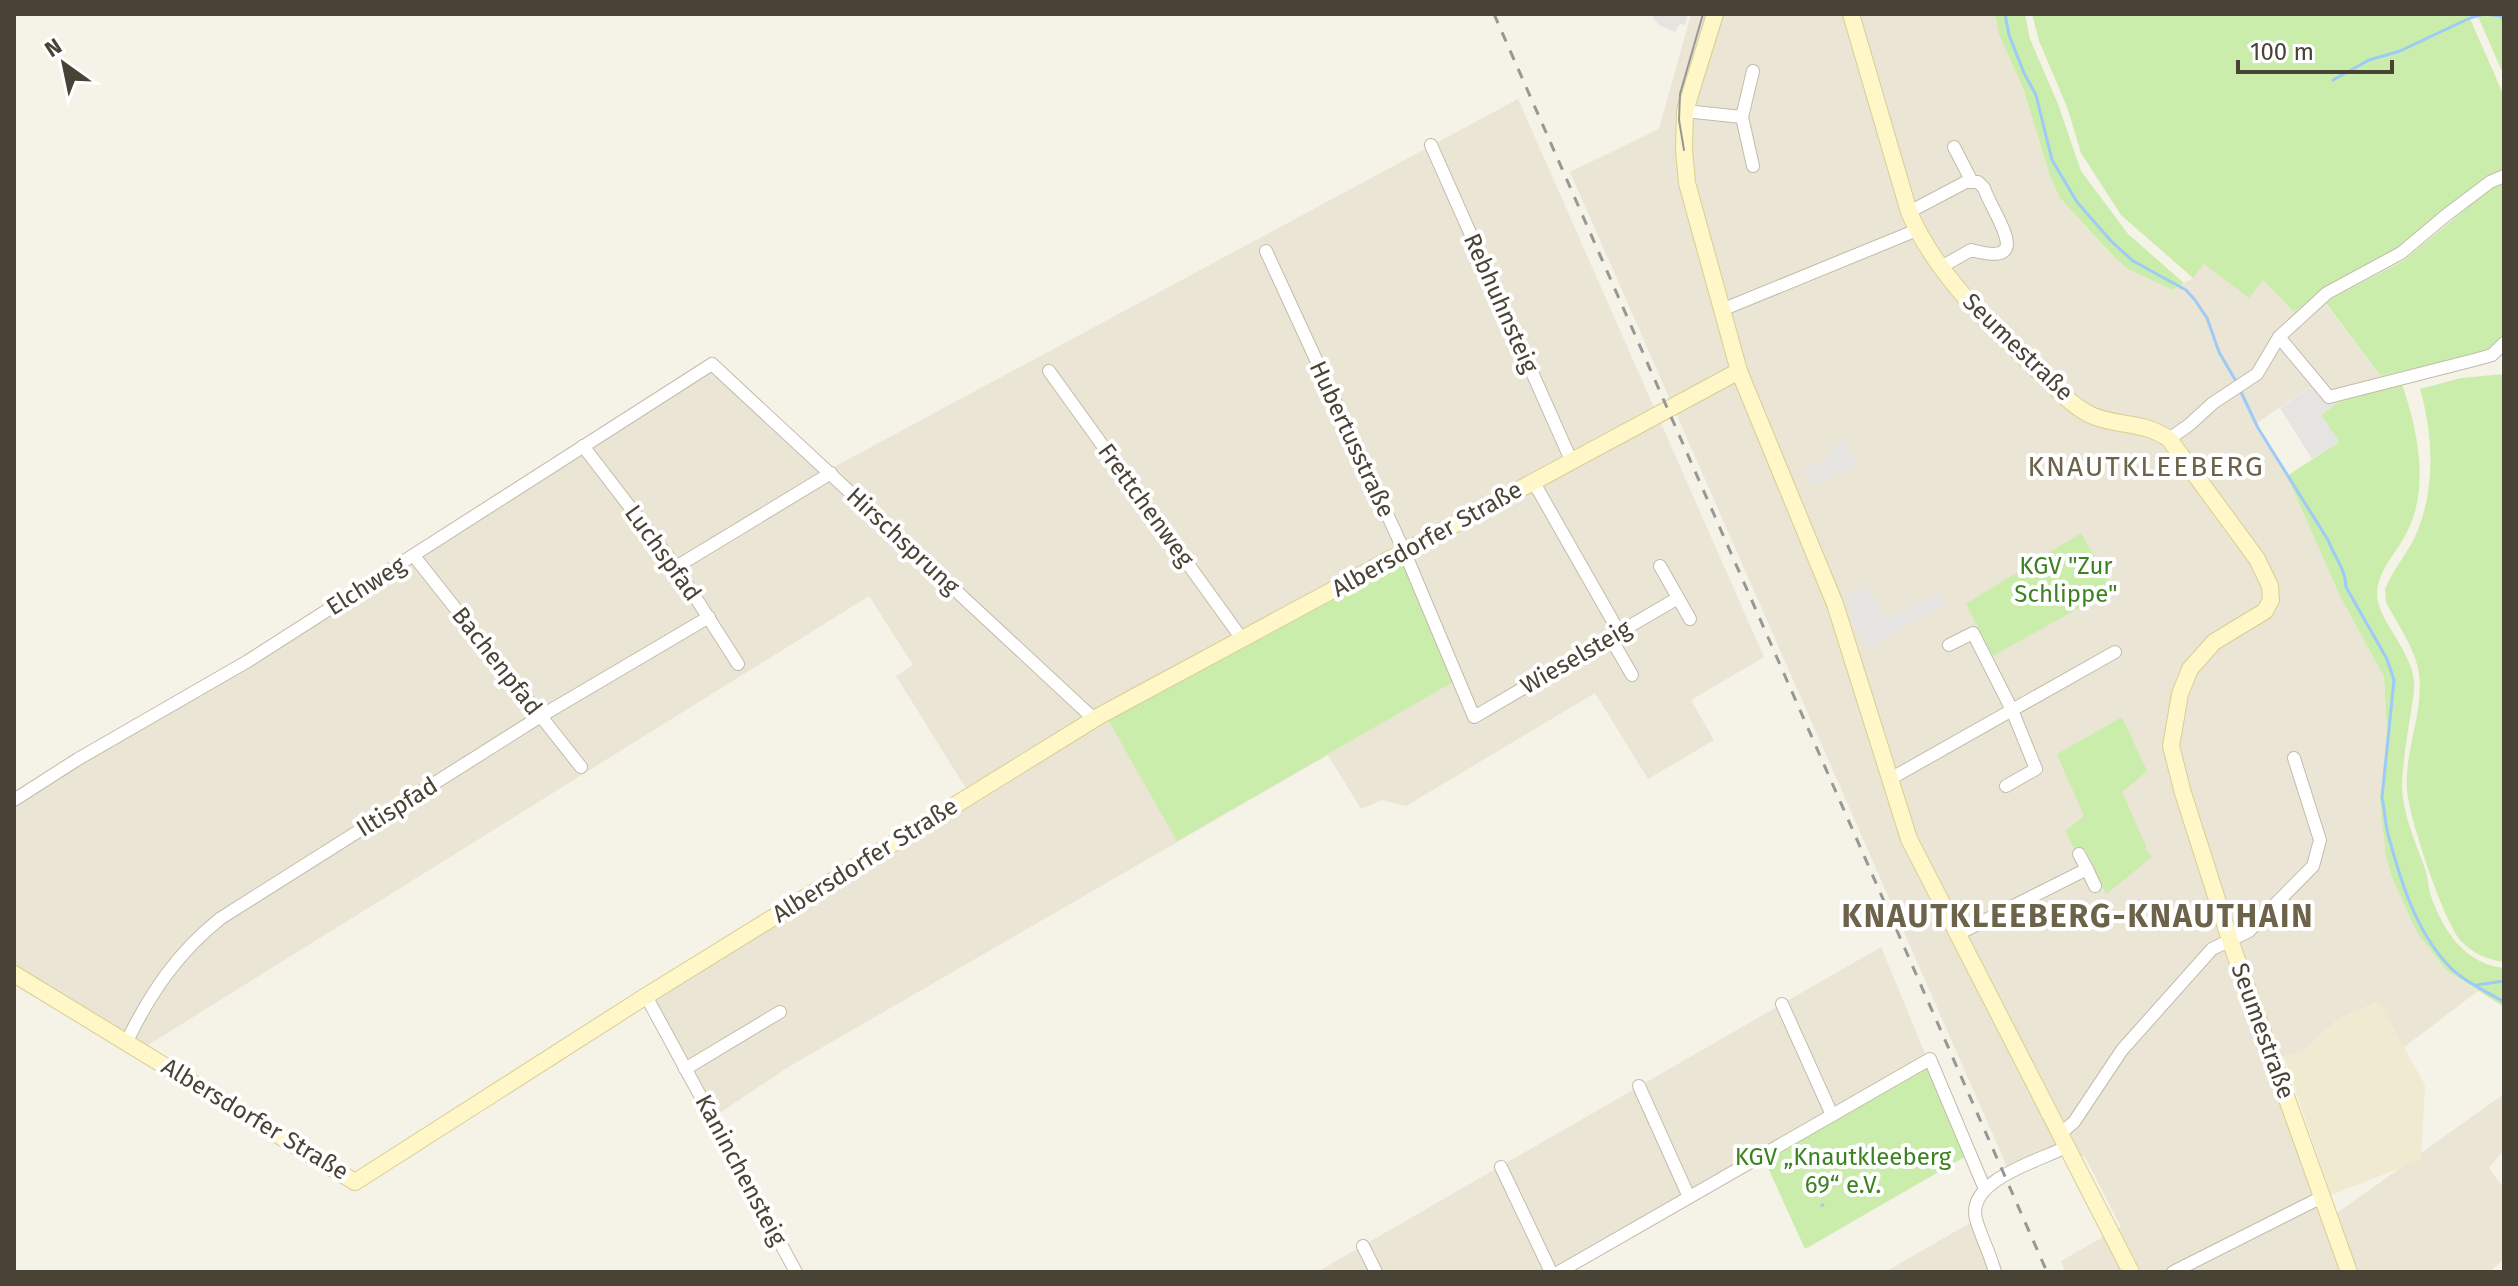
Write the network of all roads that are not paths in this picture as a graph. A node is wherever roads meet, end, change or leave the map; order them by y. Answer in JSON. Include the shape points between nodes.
{"nodes":[{"id":1,"x":1715,"y":14,"type":"edge"},
{"id":2,"x":1851,"y":14,"type":"edge"},
{"id":3,"x":1753,"y":71,"type":"dead end"},
{"id":4,"x":1685,"y":111,"type":"junction"},
{"id":5,"x":1742,"y":117,"type":"junction"},
{"id":6,"x":1431,"y":145,"type":"dead end"},
{"id":7,"x":1954,"y":147,"type":"dead end"},
{"id":8,"x":1753,"y":166,"type":"dead end"},
{"id":9,"x":2504,"y":176,"type":"edge"},
{"id":10,"x":1971,"y":180,"type":"junction"},
{"id":11,"x":1909,"y":212,"type":"junction"},
{"id":12,"x":1917,"y":230,"type":"junction"},
{"id":13,"x":1266,"y":251,"type":"dead end"},
{"id":14,"x":1941,"y":267,"type":"junction"},
{"id":15,"x":1724,"y":309,"type":"junction"},
{"id":16,"x":2279,"y":337,"type":"junction"},
{"id":17,"x":2504,"y":343,"type":"edge"},
{"id":18,"x":712,"y":364,"type":"joint"},
{"id":19,"x":1049,"y":371,"type":"dead end"},
{"id":20,"x":1739,"y":371,"type":"junction"},
{"id":21,"x":2169,"y":439,"type":"junction"},
{"id":22,"x":583,"y":446,"type":"junction"},
{"id":23,"x":1571,"y":460,"type":"junction"},
{"id":24,"x":831,"y":473,"type":"junction"},
{"id":25,"x":1533,"y":481,"type":"junction"},
{"id":26,"x":1405,"y":553,"type":"junction"},
{"id":27,"x":414,"y":556,"type":"junction"},
{"id":28,"x":1660,"y":566,"type":"dead end"},
{"id":29,"x":676,"y":567,"type":"junction"},
{"id":30,"x":1678,"y":598,"type":"junction"},
{"id":31,"x":709,"y":617,"type":"junction"},
{"id":32,"x":1690,"y":619,"type":"dead end"},
{"id":33,"x":1615,"y":634,"type":"junction"},
{"id":34,"x":1242,"y":639,"type":"junction"},
{"id":35,"x":1949,"y":645,"type":"dead end"},
{"id":36,"x":2115,"y":652,"type":"dead end"},
{"id":37,"x":738,"y":664,"type":"dead end"},
{"id":38,"x":1632,"y":675,"type":"dead end"},
{"id":39,"x":2012,"y":710,"type":"junction"},
{"id":40,"x":541,"y":716,"type":"junction"},
{"id":41,"x":1474,"y":717,"type":"joint"},
{"id":42,"x":1094,"y":719,"type":"junction"},
{"id":43,"x":2294,"y":758,"type":"dead end"},
{"id":44,"x":581,"y":767,"type":"dead end"},
{"id":45,"x":1890,"y":779,"type":"junction"},
{"id":46,"x":2006,"y":786,"type":"dead end"},
{"id":47,"x":14,"y":800,"type":"edge"},
{"id":48,"x":2079,"y":854,"type":"dead end"},
{"id":49,"x":2087,"y":869,"type":"junction"},
{"id":50,"x":2095,"y":886,"type":"dead end"},
{"id":51,"x":1958,"y":934,"type":"junction"},
{"id":52,"x":2230,"y":940,"type":"junction"},
{"id":53,"x":14,"y":974,"type":"edge"},
{"id":54,"x":646,"y":996,"type":"junction"},
{"id":55,"x":1782,"y":1004,"type":"dead end"},
{"id":56,"x":780,"y":1012,"type":"dead end"},
{"id":57,"x":127,"y":1041,"type":"junction"},
{"id":58,"x":685,"y":1069,"type":"junction"},
{"id":59,"x":1639,"y":1086,"type":"dead end"},
{"id":60,"x":1832,"y":1115,"type":"junction"},
{"id":61,"x":2063,"y":1140,"type":"junction"},
{"id":62,"x":1501,"y":1167,"type":"dead end"},
{"id":63,"x":1984,"y":1187,"type":"junction"},
{"id":64,"x":1689,"y":1197,"type":"junction"},
{"id":65,"x":2322,"y":1197,"type":"junction"},
{"id":66,"x":1363,"y":1246,"type":"dead end"},
{"id":67,"x":796,"y":1272,"type":"edge"},
{"id":68,"x":1376,"y":1272,"type":"edge"},
{"id":69,"x":1551,"y":1272,"type":"edge"},
{"id":70,"x":1559,"y":1272,"type":"edge"},
{"id":71,"x":1995,"y":1272,"type":"edge"},
{"id":72,"x":2131,"y":1272,"type":"edge"},
{"id":73,"x":2173,"y":1272,"type":"edge"},
{"id":74,"x":2349,"y":1272,"type":"edge"}],
"edges":[{"from":1,"to":4,"type":"street"},
{"from":2,"to":11,"type":"street","name":"Seumestraße"},
{"from":3,"to":5,"type":"street"},
{"from":4,"to":5,"type":"street"},
{"from":4,"to":15,"type":"street","via":[[1687,183]]},
{"from":5,"to":8,"type":"street"},
{"from":6,"to":23,"type":"street","name":"Rebhuhnsteig"},
{"from":7,"to":10,"type":"street","name":"Seumestraße"},
{"from":9,"to":16,"type":"street","via":[[2401,253],[2327,293]]},
{"from":10,"to":11,"type":"street"},
{"from":10,"to":14,"type":"street","name":"Seumestraße","via":[[1984,188],[2007,247],[1993,256],[1971,250]]},
{"from":11,"to":12,"type":"street","name":"Seumestraße"},
{"from":12,"to":14,"type":"street","name":"Seumestraße"},
{"from":12,"to":15,"type":"street"},
{"from":13,"to":26,"type":"street","name":"Hubertusstraße"},
{"from":14,"to":21,"type":"street","name":"Seumestraße","via":[[1979,314],[2060,392],[2091,415],[2153,428]]},
{"from":15,"to":20,"type":"street"},
{"from":16,"to":17,"type":"street","via":[[2329,397],[2492,355]]},
{"from":16,"to":21,"type":"street","via":[[2257,374]]},
{"from":18,"to":22,"type":"street","name":"Elchweg"},
{"from":18,"to":24,"type":"street","name":"Hirschsprung"},
{"from":19,"to":34,"type":"street","name":"Frettchenweg"},
{"from":20,"to":23,"type":"street","name":"Albersdorfer Straße"},
{"from":20,"to":45,"type":"street","via":[[1835,604]]},
{"from":21,"to":52,"type":"street","name":"Seumestraße","via":[[2257,559],[2270,586],[2265,611],[2214,642],[2190,669],[2172,730],[2174,761]]},
{"from":22,"to":27,"type":"street","name":"Elchweg"},
{"from":22,"to":29,"type":"street","name":"Luchspfad"},
{"from":23,"to":25,"type":"street","name":"Albersdorfer Straße"},
{"from":24,"to":29,"type":"street"},
{"from":24,"to":42,"type":"street","name":"Hirschsprung"},
{"from":25,"to":26,"type":"street","name":"Albersdorfer Straße"},
{"from":25,"to":33,"type":"street"},
{"from":26,"to":34,"type":"street","name":"Albersdorfer Straße"},
{"from":26,"to":41,"type":"street","name":"Hubertusstraße"},
{"from":27,"to":40,"type":"street","name":"Bachenpfad"},
{"from":27,"to":47,"type":"street","name":"Elchweg"},
{"from":28,"to":30,"type":"street"},
{"from":29,"to":31,"type":"street","name":"Luchspfad"},
{"from":30,"to":32,"type":"street"},
{"from":30,"to":33,"type":"street","name":"Wieselsteig"},
{"from":31,"to":37,"type":"street","name":"Luchspfad"},
{"from":31,"to":40,"type":"street","name":"Iltispfad"},
{"from":33,"to":38,"type":"street"},
{"from":33,"to":41,"type":"street","name":"Wieselsteig"},
{"from":34,"to":42,"type":"street","name":"Albersdorfer Straße"},
{"from":35,"to":39,"type":"street","via":[[1973,633]]},
{"from":36,"to":39,"type":"street"},
{"from":39,"to":45,"type":"street"},
{"from":39,"to":46,"type":"street","via":[[2036,769]]},
{"from":40,"to":44,"type":"street","name":"Bachenpfad"},
{"from":40,"to":57,"type":"street","name":"Iltispfad","via":[[202,933],[172,964]]},
{"from":42,"to":54,"type":"street","name":"Albersdorfer Straße"},
{"from":43,"to":52,"type":"street","via":[[2320,840],[2318,852],[2313,866],[2249,931]]},
{"from":45,"to":51,"type":"street","via":[[1909,839]]},
{"from":48,"to":49,"type":"street"},
{"from":49,"to":50,"type":"street"},
{"from":49,"to":51,"type":"street"},
{"from":51,"to":61,"type":"street"},
{"from":52,"to":61,"type":"street","via":[[2212,949],[2132,1039]]},
{"from":52,"to":65,"type":"street","name":"Seumestraße"},
{"from":53,"to":57,"type":"street","name":"Albersdorfer Straße"},
{"from":54,"to":57,"type":"street","name":"Albersdorfer Straße","via":[[355,1182]]},
{"from":54,"to":58,"type":"street","name":"Kaninchensteig"},
{"from":55,"to":60,"type":"street"},
{"from":56,"to":58,"type":"street","name":"Kaninchensteig"},
{"from":58,"to":67,"type":"street","name":"Kaninchensteig"},
{"from":59,"to":64,"type":"street"},
{"from":60,"to":63,"type":"street","via":[[1930,1059]]},
{"from":60,"to":64,"type":"street"},
{"from":61,"to":63,"type":"street"},
{"from":61,"to":72,"type":"street"},
{"from":62,"to":69,"type":"street"},
{"from":63,"to":71,"type":"street","via":[[1975,1216]]},
{"from":64,"to":70,"type":"street"},
{"from":65,"to":73,"type":"street"},
{"from":65,"to":74,"type":"street","name":"Seumestraße"},
{"from":66,"to":68,"type":"street"}]}
